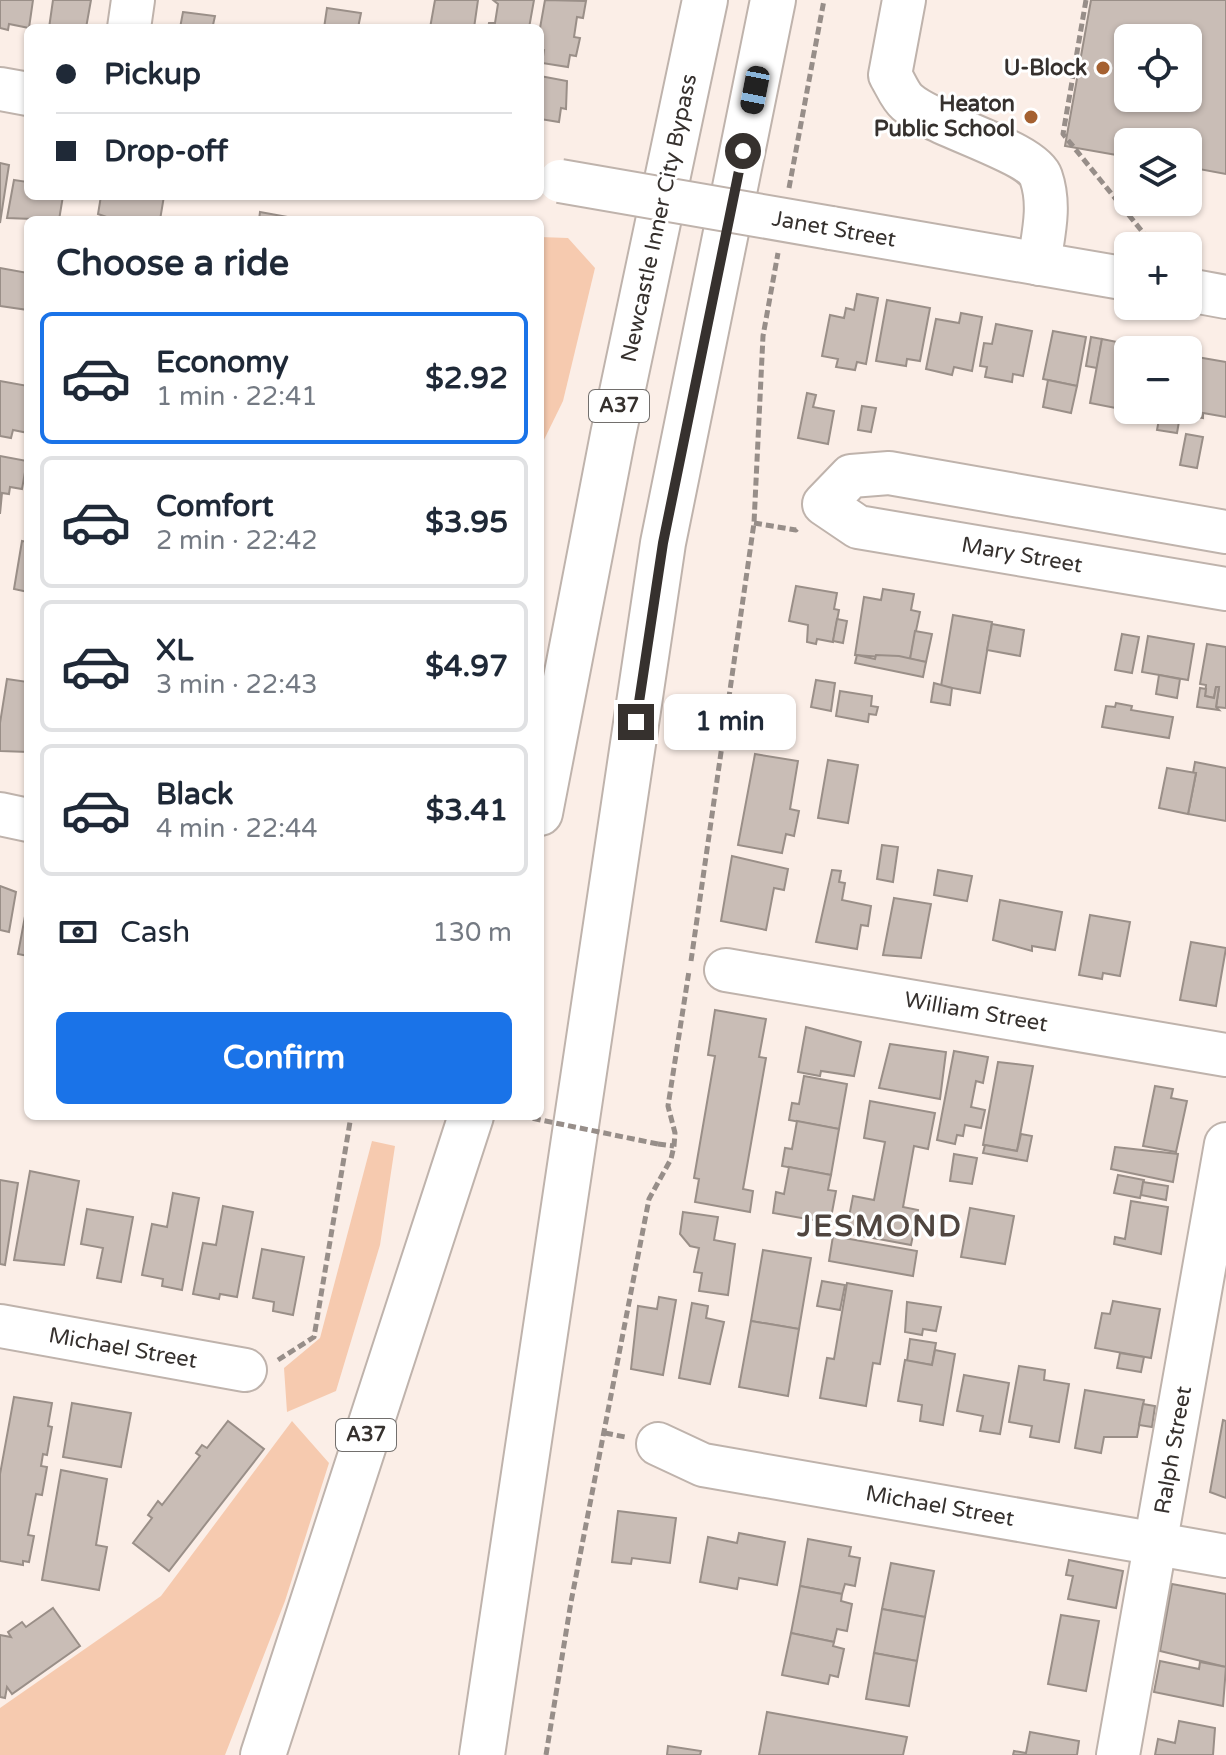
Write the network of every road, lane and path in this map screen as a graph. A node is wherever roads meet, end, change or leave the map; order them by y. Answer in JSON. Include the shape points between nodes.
{"nodes":[{"id":1,"x":133,"y":0,"type":"edge"},
{"id":2,"x":705,"y":0,"type":"edge"},
{"id":3,"x":773,"y":0,"type":"edge"},
{"id":4,"x":824,"y":0,"type":"edge"},
{"id":5,"x":904,"y":0,"type":"edge"},
{"id":6,"x":1086,"y":0,"type":"edge"},
{"id":7,"x":130,"y":24,"type":"edge"},
{"id":8,"x":0,"y":89,"type":"edge"},
{"id":9,"x":24,"y":93,"type":"edge"},
{"id":10,"x":550,"y":180,"type":"edge"},
{"id":11,"x":787,"y":202,"type":"dead end"},
{"id":12,"x":1143,"y":232,"type":"edge"},
{"id":13,"x":779,"y":247,"type":"dead end"},
{"id":14,"x":1039,"y":264,"type":"junction"},
{"id":15,"x":1114,"y":277,"type":"edge"},
{"id":16,"x":1202,"y":293,"type":"edge"},
{"id":17,"x":1226,"y":297,"type":"edge"},
{"id":18,"x":1226,"y":532,"type":"edge"},
{"id":19,"x":1226,"y":589,"type":"edge"},
{"id":20,"x":544,"y":792,"type":"edge"},
{"id":21,"x":0,"y":814,"type":"edge"},
{"id":22,"x":24,"y":819,"type":"edge"},
{"id":23,"x":726,"y":970,"type":"dead end"},
{"id":24,"x":1226,"y":1055,"type":"edge"},
{"id":25,"x":350,"y":1120,"type":"edge"},
{"id":26,"x":470,"y":1120,"type":"edge"},
{"id":27,"x":541,"y":1120,"type":"edge"},
{"id":28,"x":1226,"y":1144,"type":"edge"},
{"id":29,"x":674,"y":1146,"type":"junction"},
{"id":30,"x":0,"y":1326,"type":"edge"},
{"id":31,"x":245,"y":1370,"type":"joint"},
{"id":32,"x":658,"y":1444,"type":"dead end"},
{"id":33,"x":1157,"y":1544,"type":"junction"},
{"id":34,"x":1226,"y":1556,"type":"edge"},
{"id":35,"x":263,"y":1755,"type":"edge"},
{"id":36,"x":482,"y":1755,"type":"edge"},
{"id":37,"x":546,"y":1755,"type":"edge"},
{"id":38,"x":1118,"y":1755,"type":"edge"}],
"edges":[{"from":1,"to":7,"type":"street"},
{"from":2,"to":20,"type":"highway","name":"Newcastle Inner City Bypass","number":"A37"},
{"from":3,"to":36,"type":"highway","via":[[663,543]]},
{"from":4,"to":11,"type":"path"},
{"from":5,"to":14,"type":"street","via":[[890,75],[906,101],[948,126],[1021,157],[1041,174],[1047,211]]},
{"from":6,"to":12,"type":"path","via":[[1063,134]]},
{"from":8,"to":9,"type":"street"},
{"from":10,"to":14,"type":"street","name":"Janet Street","bridge":true},
{"from":13,"to":29,"type":"path","via":[[763,336],[754,523],[668,1106]]},
{"from":14,"to":15,"type":"street","name":"Janet Street"},
{"from":16,"to":17,"type":"street"},
{"from":18,"to":19,"type":"street","name":"Mary Street","via":[[889,473],[851,476],[824,504],[858,527]]},
{"from":21,"to":22,"type":"street"},
{"from":23,"to":24,"type":"street","name":"William Street"},
{"from":25,"to":31,"type":"path","via":[[314,1337],[282,1359]]},
{"from":26,"to":35,"type":"highway","number":"A37"},
{"from":27,"to":29,"type":"path","bridge":true},
{"from":28,"to":33,"type":"street","name":"Ralph Street"},
{"from":29,"to":37,"type":"path","via":[[649,1199]]},
{"from":30,"to":31,"type":"street","name":"Michael Street"},
{"from":32,"to":33,"type":"street","name":"Michael Street","via":[[703,1465]]},
{"from":33,"to":34,"type":"street","name":"Michael Street"},
{"from":33,"to":38,"type":"street","name":"Ralph Street"}]}
